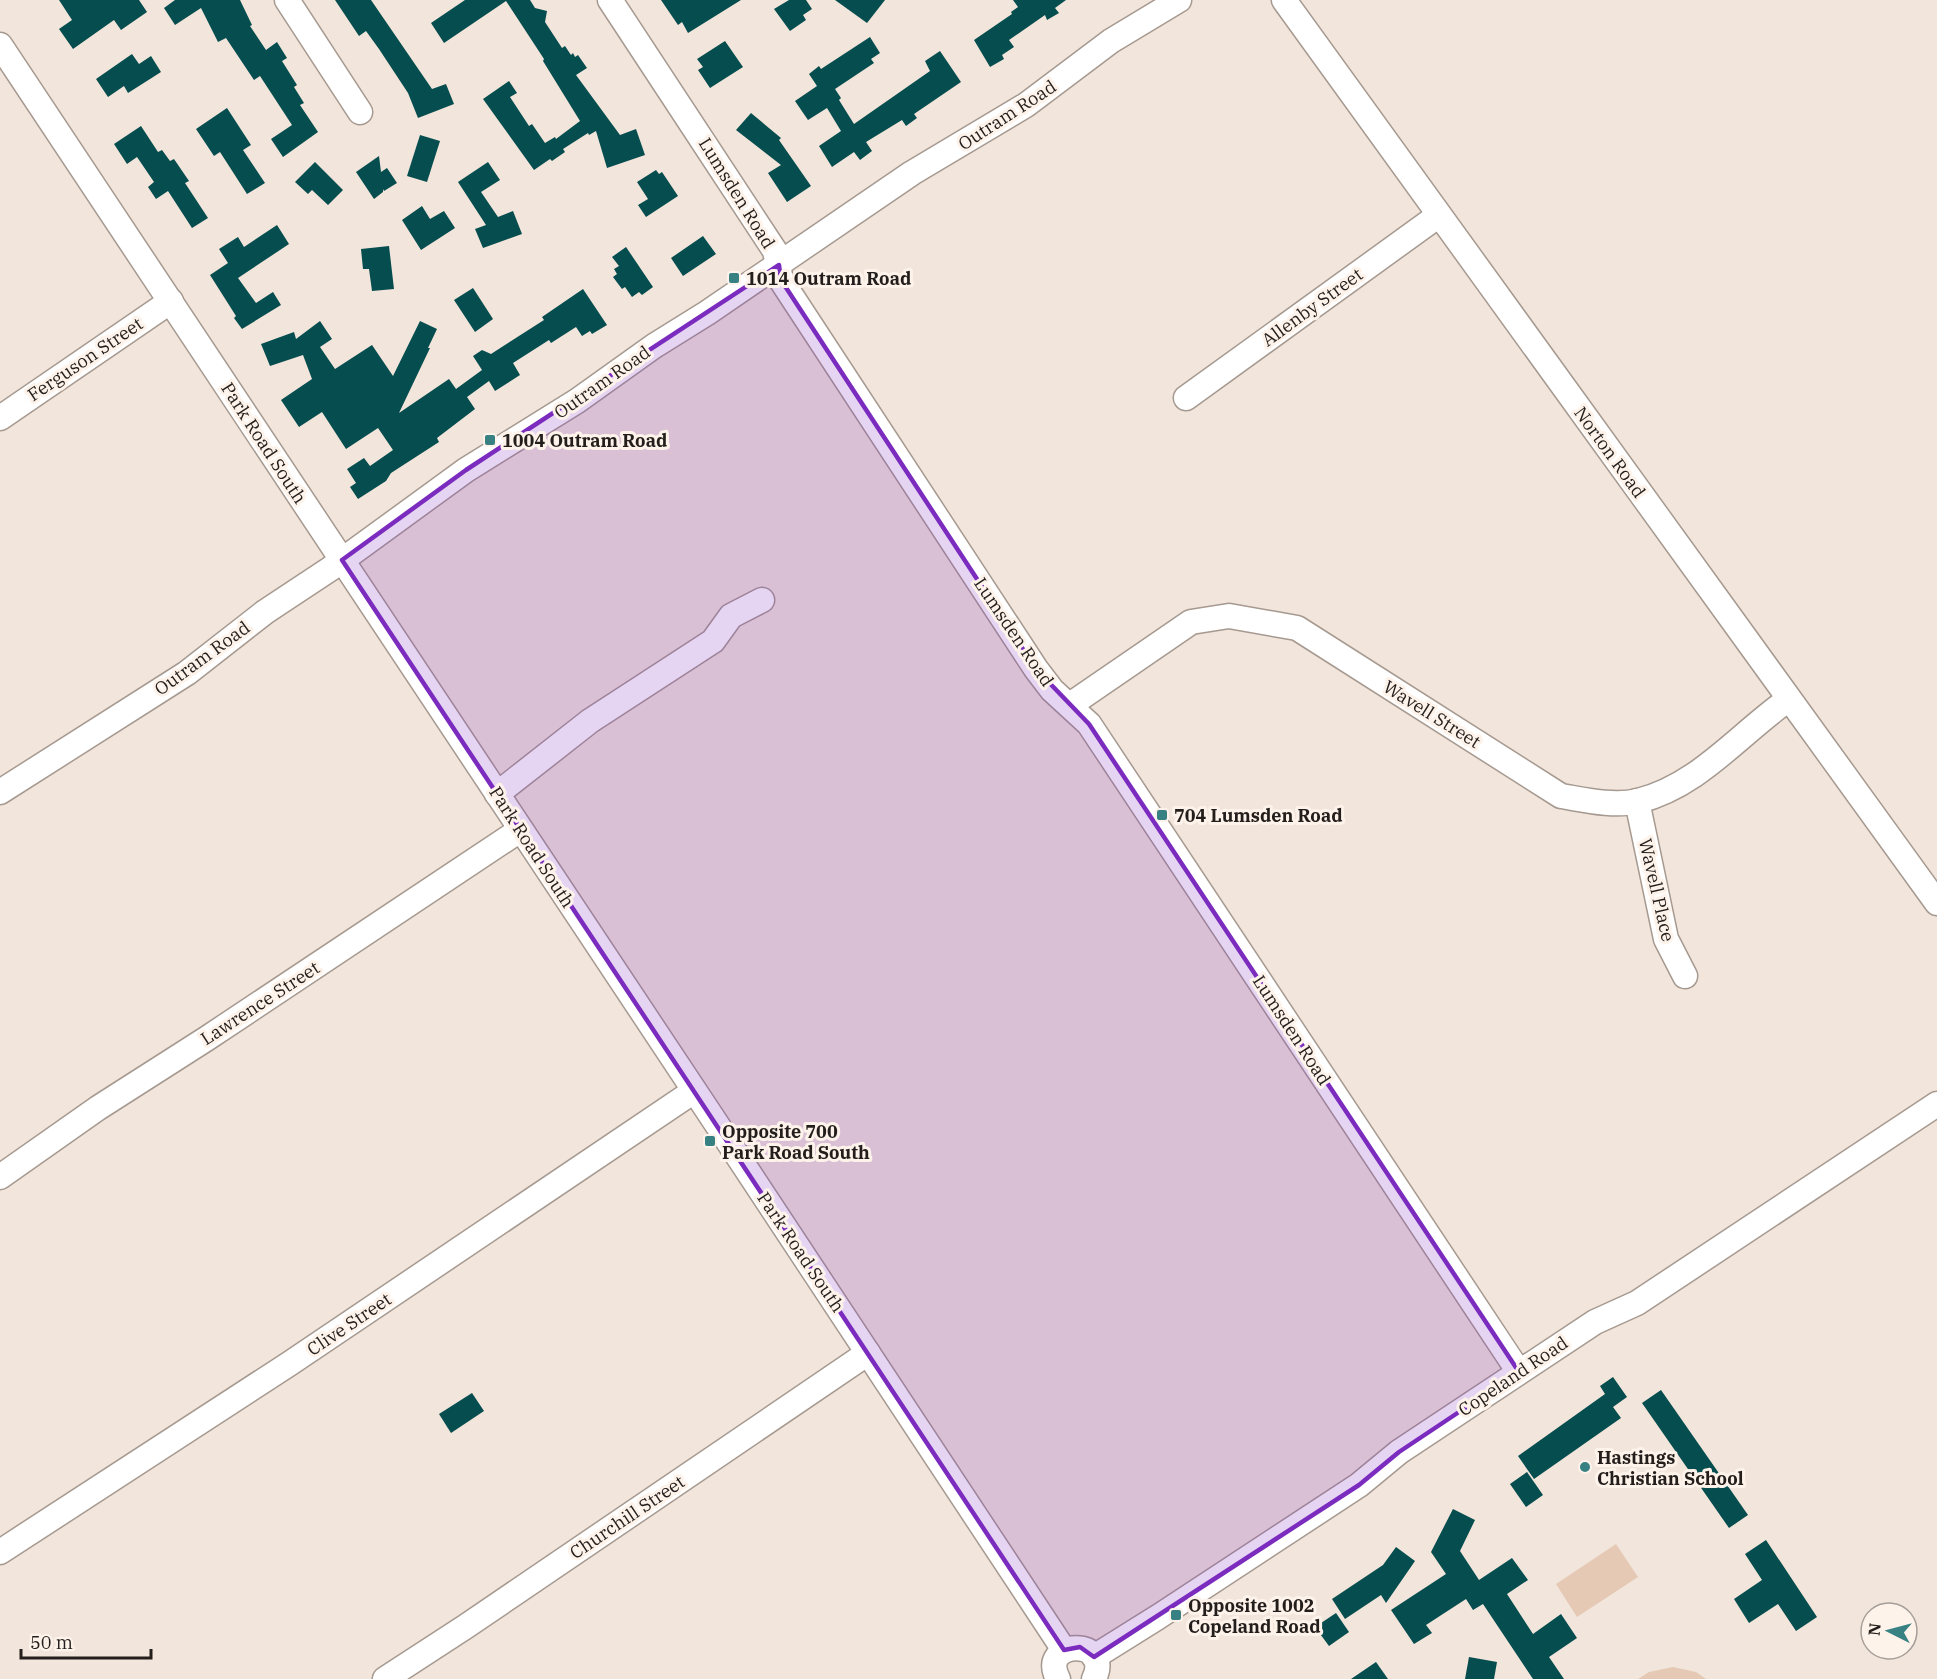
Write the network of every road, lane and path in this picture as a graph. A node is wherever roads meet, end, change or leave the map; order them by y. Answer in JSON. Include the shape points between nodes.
{"nodes":[{"id":1,"x":287,"y":0,"type":"edge"},
{"id":2,"x":610,"y":0,"type":"edge"},
{"id":3,"x":1179,"y":0,"type":"edge"},
{"id":4,"x":1284,"y":0,"type":"edge"},
{"id":5,"x":0,"y":45,"type":"edge"},
{"id":6,"x":360,"y":112,"type":"dead end"},
{"id":7,"x":1439,"y":215,"type":"junction"},
{"id":8,"x":779,"y":265,"type":"junction"},
{"id":9,"x":171,"y":301,"type":"junction"},
{"id":10,"x":1186,"y":398,"type":"dead end"},
{"id":11,"x":0,"y":418,"type":"edge"},
{"id":12,"x":342,"y":560,"type":"junction"},
{"id":13,"x":762,"y":600,"type":"dead end"},
{"id":14,"x":1789,"y":699,"type":"junction"},
{"id":15,"x":1070,"y":705,"type":"junction"},
{"id":16,"x":0,"y":792,"type":"edge"},
{"id":17,"x":497,"y":794,"type":"junction"},
{"id":18,"x":1637,"y":801,"type":"junction"},
{"id":19,"x":520,"y":830,"type":"junction"},
{"id":20,"x":1937,"y":903,"type":"edge"},
{"id":21,"x":1685,"y":976,"type":"dead end"},
{"id":22,"x":694,"y":1091,"type":"junction"},
{"id":23,"x":1937,"y":1104,"type":"edge"},
{"id":24,"x":0,"y":1176,"type":"edge"},
{"id":25,"x":868,"y":1353,"type":"junction"},
{"id":26,"x":1519,"y":1372,"type":"junction"},
{"id":27,"x":0,"y":1552,"type":"edge"},
{"id":28,"x":1064,"y":1650,"type":"junction"},
{"id":29,"x":1094,"y":1668,"type":"edge"},
{"id":30,"x":385,"y":1679,"type":"edge"},
{"id":31,"x":1058,"y":1679,"type":"edge"}],
"edges":[{"from":1,"to":6,"type":"street"},
{"from":2,"to":8,"type":"street","name":"Lumsden Road","via":[[775,251]]},
{"from":3,"to":8,"type":"street","name":"Outram Road","via":[[1111,41],[1026,105],[912,173]]},
{"from":4,"to":7,"type":"street","name":"Norton Road"},
{"from":5,"to":9,"type":"street","name":"Park Road South"},
{"from":7,"to":10,"type":"street","name":"Allenby Street"},
{"from":7,"to":14,"type":"street","name":"Norton Road"},
{"from":8,"to":12,"type":"street","name":"Outram Road","via":[[577,401],[466,470]]},
{"from":8,"to":15,"type":"street","name":"Lumsden Road","via":[[781,280],[1036,669]]},
{"from":9,"to":11,"type":"street","name":"Ferguson Street"},
{"from":9,"to":12,"type":"street","name":"Park Road South"},
{"from":12,"to":16,"type":"street","name":"Outram Road","via":[[265,612],[187,673]]},
{"from":12,"to":17,"type":"street","name":"Park Road South"},
{"from":13,"to":17,"type":"street","via":[[731,615],[713,641],[590,721]]},
{"from":14,"to":18,"type":"street","name":"Wavell Street","via":[[1691,777]]},
{"from":14,"to":20,"type":"street","name":"Norton Road"},
{"from":15,"to":18,"type":"street","name":"Wavell Street","via":[[1191,622],[1229,616],[1296,628],[1561,795],[1605,802]]},
{"from":15,"to":26,"type":"street","name":"Lumsden Road","via":[[1089,724],[1161,829]]},
{"from":17,"to":19,"type":"street","name":"Park Road South"},
{"from":18,"to":21,"type":"street","name":"Wavell Place","via":[[1666,939]]},
{"from":19,"to":22,"type":"street","name":"Park Road South"},
{"from":19,"to":24,"type":"street","name":"Lawrence Street"},
{"from":22,"to":25,"type":"street","name":"Park Road South"},
{"from":22,"to":27,"type":"street","name":"Clive Street","via":[[289,1364]]},
{"from":23,"to":26,"type":"street","name":"Copeland Road","via":[[1637,1303],[1595,1322]]},
{"from":25,"to":28,"type":"street","name":"Park Road South"},
{"from":25,"to":30,"type":"street","name":"Churchill Street"},
{"from":26,"to":29,"type":"street","name":"Copeland Road","via":[[1399,1452],[1359,1485],[1168,1611]]},
{"from":28,"to":29,"type":"street","via":[[1088,1650]]},
{"from":28,"to":31,"type":"street","via":[[1055,1661]]}]}
